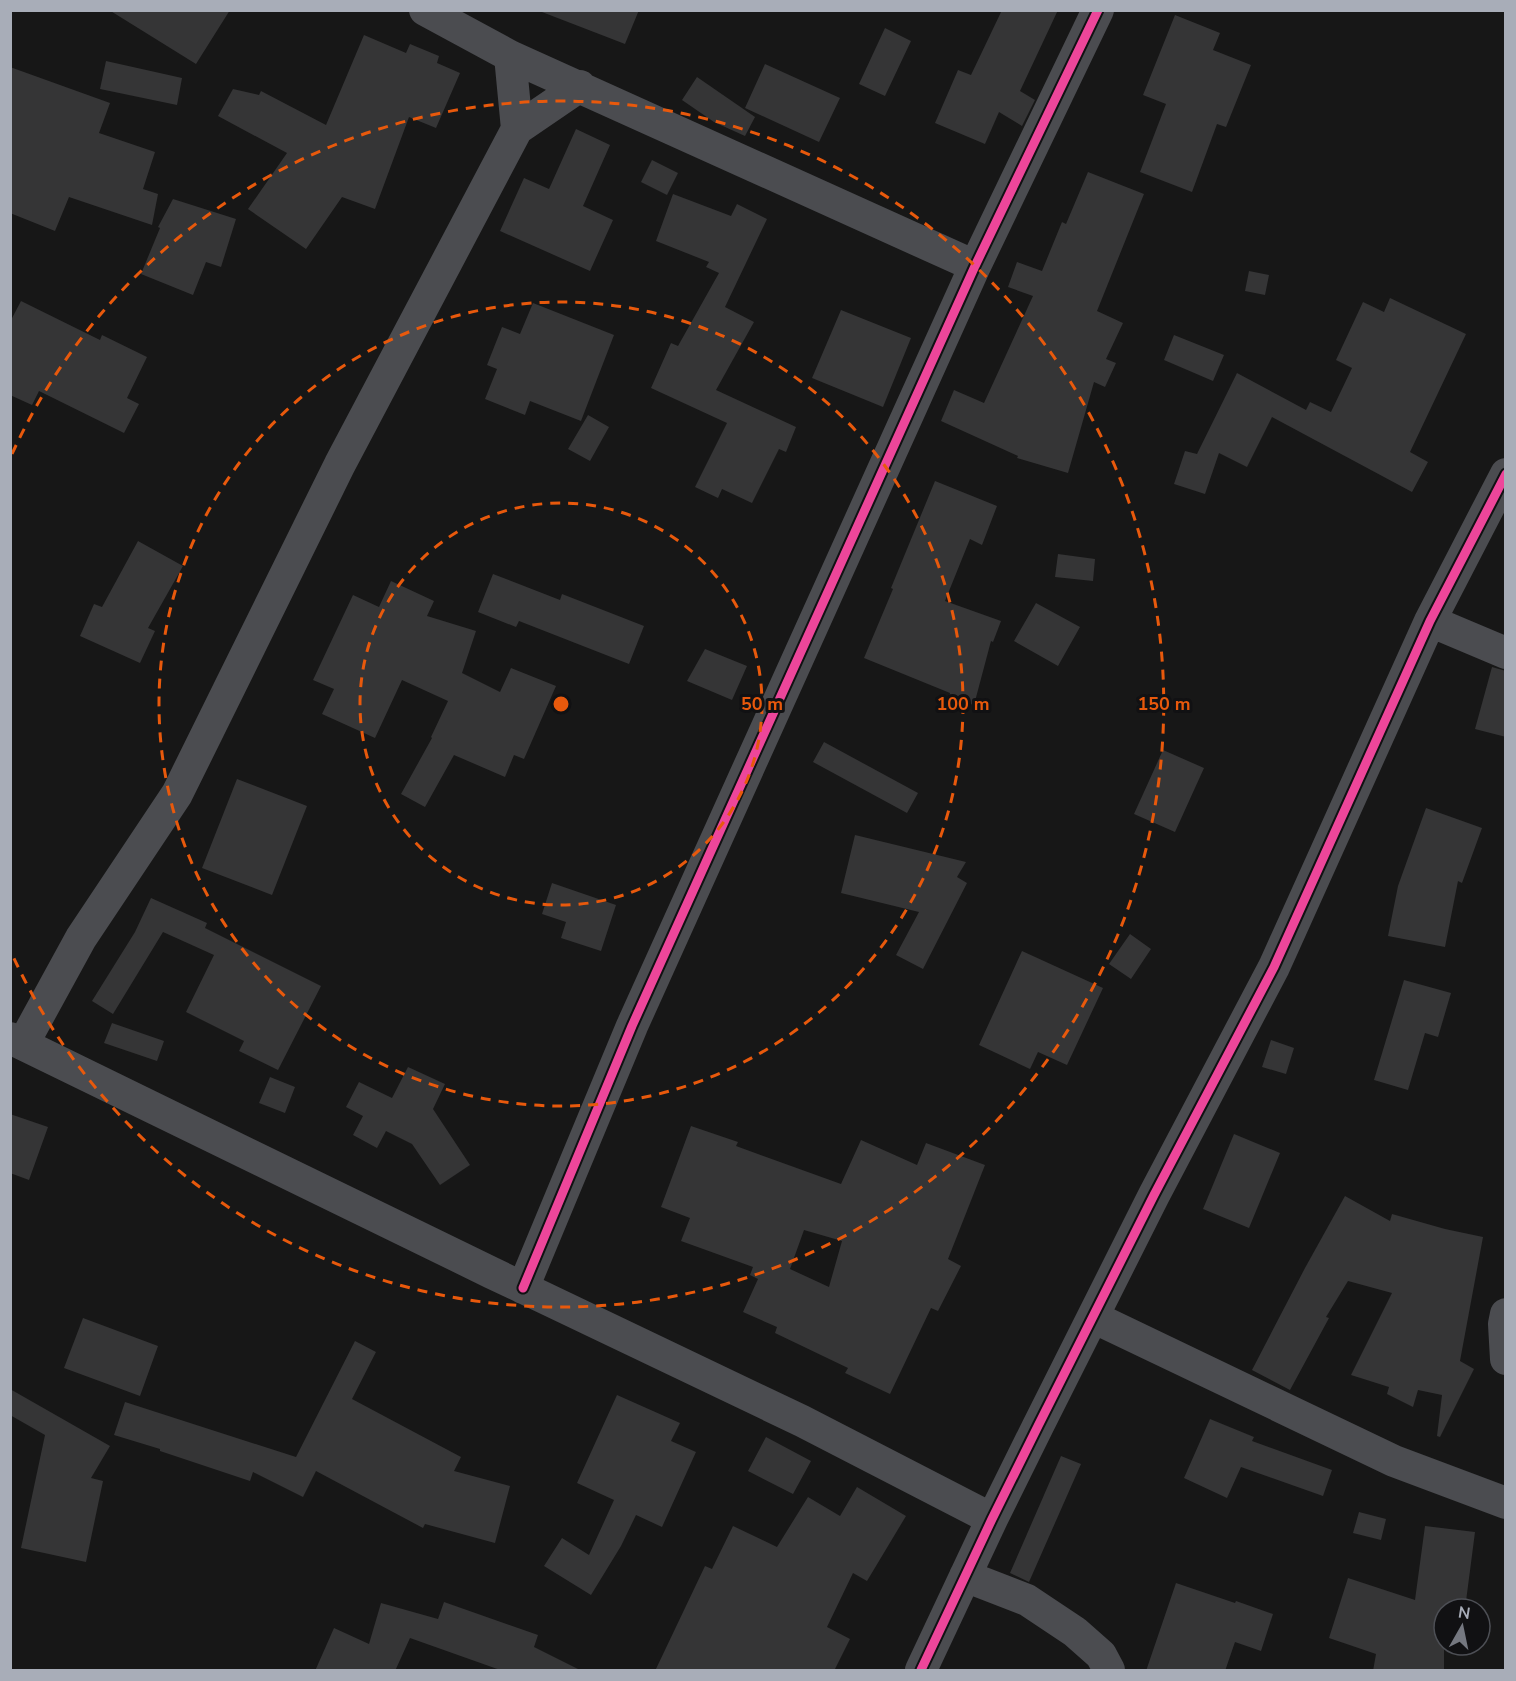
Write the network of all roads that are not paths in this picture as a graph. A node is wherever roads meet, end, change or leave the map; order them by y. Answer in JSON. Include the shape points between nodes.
{"nodes":[{"id":1,"x":425,"y":10,"type":"edge"},
{"id":2,"x":1098,"y":10,"type":"edge"},
{"id":3,"x":510,"y":56,"type":"junction"},
{"id":4,"x":580,"y":86,"type":"junction"},
{"id":5,"x":517,"y":129,"type":"junction"},
{"id":6,"x":975,"y":266,"type":"junction"},
{"id":7,"x":1506,"y":474,"type":"edge"},
{"id":8,"x":1430,"y":621,"type":"junction"},
{"id":9,"x":1506,"y":653,"type":"edge"},
{"id":10,"x":17,"y":1041,"type":"edge"},
{"id":11,"x":523,"y":1288,"type":"junction"},
{"id":12,"x":1506,"y":1314,"type":"edge"},
{"id":13,"x":1093,"y":1317,"type":"junction"},
{"id":14,"x":1506,"y":1359,"type":"edge"},
{"id":15,"x":1506,"y":1503,"type":"edge"},
{"id":16,"x":992,"y":1520,"type":"junction"},
{"id":17,"x":965,"y":1576,"type":"junction"},
{"id":18,"x":921,"y":1671,"type":"edge"},
{"id":19,"x":1109,"y":1671,"type":"edge"}],
"edges":[{"from":1,"to":3,"type":"street"},
{"from":2,"to":6,"type":"street"},
{"from":3,"to":4,"type":"street"},
{"from":3,"to":5,"type":"street"},
{"from":4,"to":5,"type":"street"},
{"from":4,"to":6,"type":"street"},
{"from":5,"to":10,"type":"street","via":[[340,464],[177,794]]},
{"from":6,"to":11,"type":"street","via":[[632,1026]]},
{"from":7,"to":8,"type":"street"},
{"from":8,"to":9,"type":"street"},
{"from":8,"to":13,"type":"street","via":[[1274,967]]},
{"from":10,"to":11,"type":"street"},
{"from":11,"to":16,"type":"street","via":[[802,1421]]},
{"from":12,"to":14,"type":"street"},
{"from":13,"to":15,"type":"street","via":[[1394,1461]]},
{"from":13,"to":16,"type":"street"},
{"from":16,"to":17,"type":"street"},
{"from":17,"to":18,"type":"street"},
{"from":17,"to":19,"type":"street","via":[[1027,1600],[1075,1632],[1101,1655]]}]}
